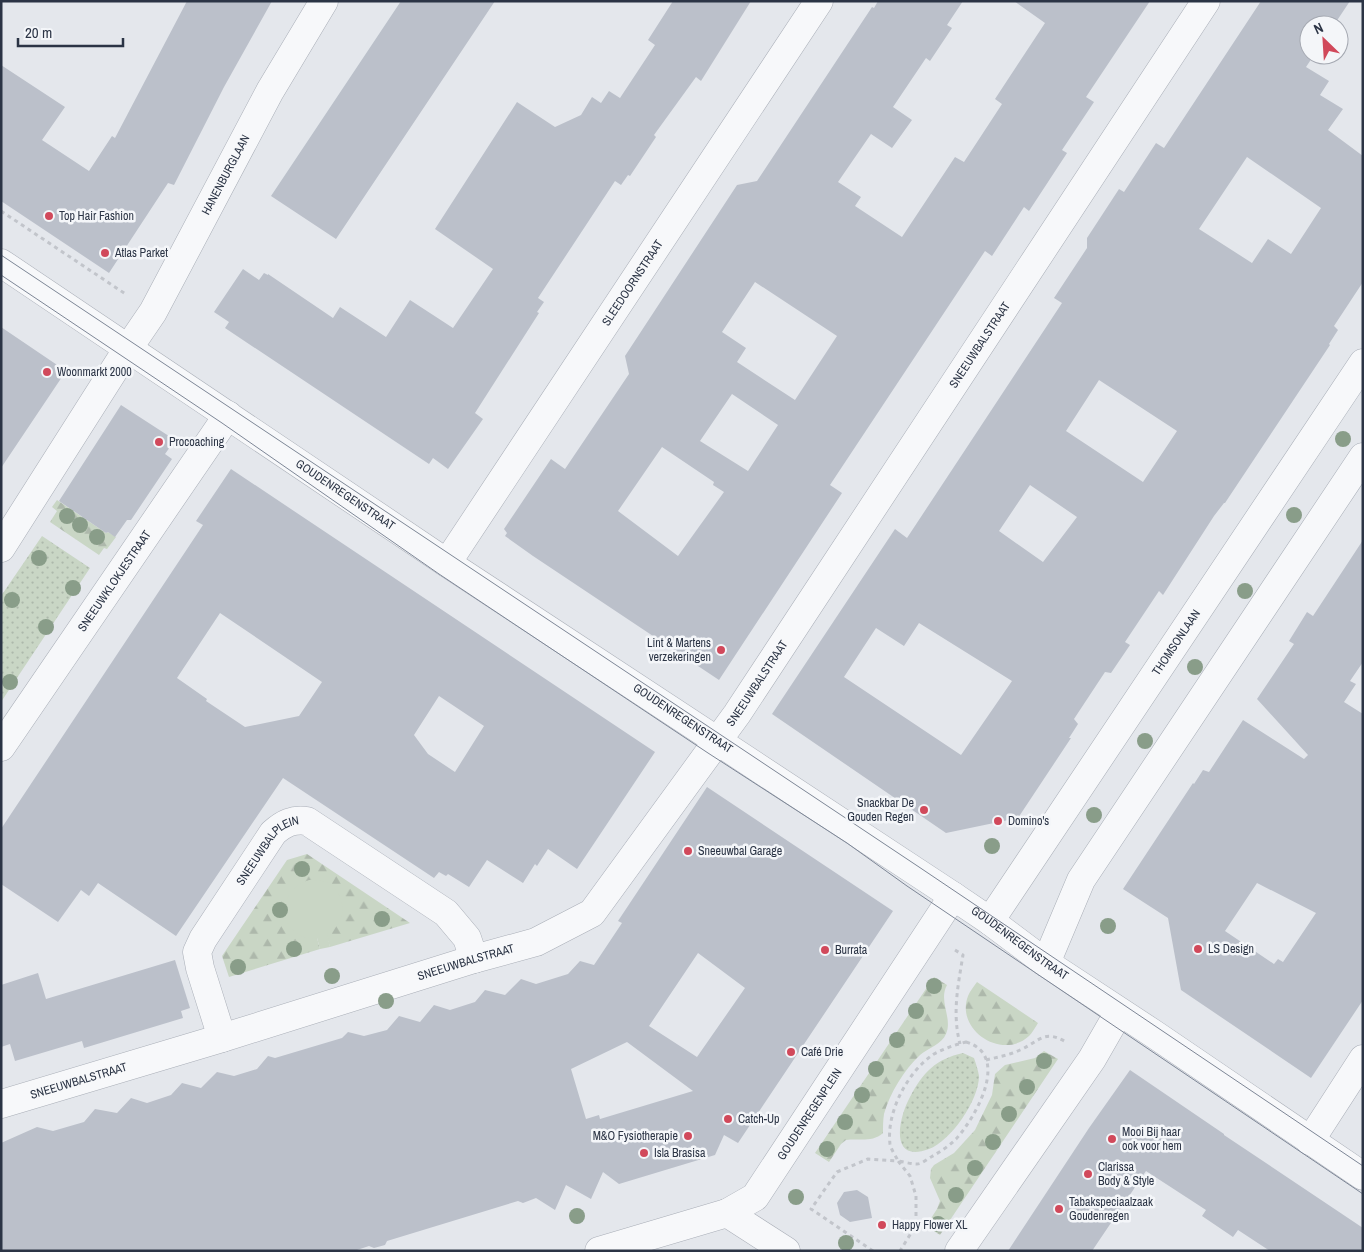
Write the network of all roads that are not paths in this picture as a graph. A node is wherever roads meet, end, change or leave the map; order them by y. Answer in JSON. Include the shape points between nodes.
{"nodes":[{"id":1,"x":324,"y":1,"type":"edge"},
{"id":2,"x":819,"y":1,"type":"edge"},
{"id":3,"x":1206,"y":1,"type":"edge"},
{"id":4,"x":1,"y":263,"type":"edge"},
{"id":5,"x":128,"y":348,"type":"junction"},
{"id":6,"x":1363,"y":363,"type":"edge"},
{"id":7,"x":228,"y":415,"type":"junction"},
{"id":8,"x":1363,"y":456,"type":"edge"},
{"id":9,"x":1,"y":548,"type":"edge"},
{"id":10,"x":447,"y":563,"type":"junction"},
{"id":11,"x":717,"y":741,"type":"junction"},
{"id":12,"x":1,"y":747,"type":"edge"},
{"id":13,"x":953,"y":896,"type":"junction"},
{"id":14,"x":990,"y":921,"type":"junction"},
{"id":15,"x":474,"y":958,"type":"junction"},
{"id":16,"x":1046,"y":964,"type":"junction"},
{"id":17,"x":1119,"y":1012,"type":"junction"},
{"id":18,"x":222,"y":1038,"type":"junction"},
{"id":19,"x":1363,"y":1059,"type":"edge"},
{"id":20,"x":1,"y":1104,"type":"edge"},
{"id":21,"x":1310,"y":1141,"type":"junction"},
{"id":22,"x":1363,"y":1176,"type":"edge"},
{"id":23,"x":727,"y":1213,"type":"junction"},
{"id":24,"x":599,"y":1251,"type":"edge"},
{"id":25,"x":786,"y":1251,"type":"edge"},
{"id":26,"x":960,"y":1251,"type":"edge"}],
"edges":[{"from":1,"to":5,"type":"street","name":"HANENBURGLAAN","via":[[270,91],[153,312]]},
{"from":2,"to":10,"type":"street","name":"SLEEDOORNSTRAAT"},
{"from":3,"to":11,"type":"street","name":"SNEEUWBALSTRAAT"},
{"from":4,"to":5,"type":"street","name":"GOUDENREGENSTRAAT"},
{"from":5,"to":7,"type":"street","name":"GOUDENREGENSTRAAT"},
{"from":5,"to":9,"type":"street"},
{"from":6,"to":14,"type":"street","name":"THOMSONLAAN"},
{"from":7,"to":10,"type":"street","name":"GOUDENREGENSTRAAT"},
{"from":7,"to":12,"type":"street","name":"SNEEUWKLOKJESTRAAT"},
{"from":8,"to":16,"type":"street","via":[[1081,880]]},
{"from":10,"to":11,"type":"street","name":"GOUDENREGENSTRAAT"},
{"from":11,"to":13,"type":"street","name":"GOUDENREGENSTRAAT"},
{"from":11,"to":15,"type":"street","name":"SNEEUWBALSTRAAT","via":[[592,913],[536,942]]},
{"from":13,"to":14,"type":"street","name":"GOUDENREGENSTRAAT"},
{"from":13,"to":23,"type":"street","name":"GOUDENREGENPLEIN","via":[[755,1197]]},
{"from":14,"to":16,"type":"street","name":"GOUDENREGENSTRAAT"},
{"from":15,"to":18,"type":"street","name":"SNEEUWBALSTRAAT"},
{"from":15,"to":18,"type":"street","name":"SNEEUWBALPLEIN","via":[[467,938],[446,913],[308,821],[284,823],[273,833],[197,952]]},
{"from":16,"to":17,"type":"street","name":"GOUDENREGENSTRAAT"},
{"from":17,"to":21,"type":"street","name":"GOUDENREGENSTRAAT"},
{"from":17,"to":26,"type":"street","via":[[1092,1059]]},
{"from":18,"to":20,"type":"street","name":"SNEEUWBALSTRAAT"},
{"from":19,"to":21,"type":"street"},
{"from":21,"to":22,"type":"street","name":"GOUDENREGENSTRAAT"},
{"from":23,"to":24,"type":"street","name":"GOUDENREGENPLEIN"},
{"from":23,"to":25,"type":"street"}]}
